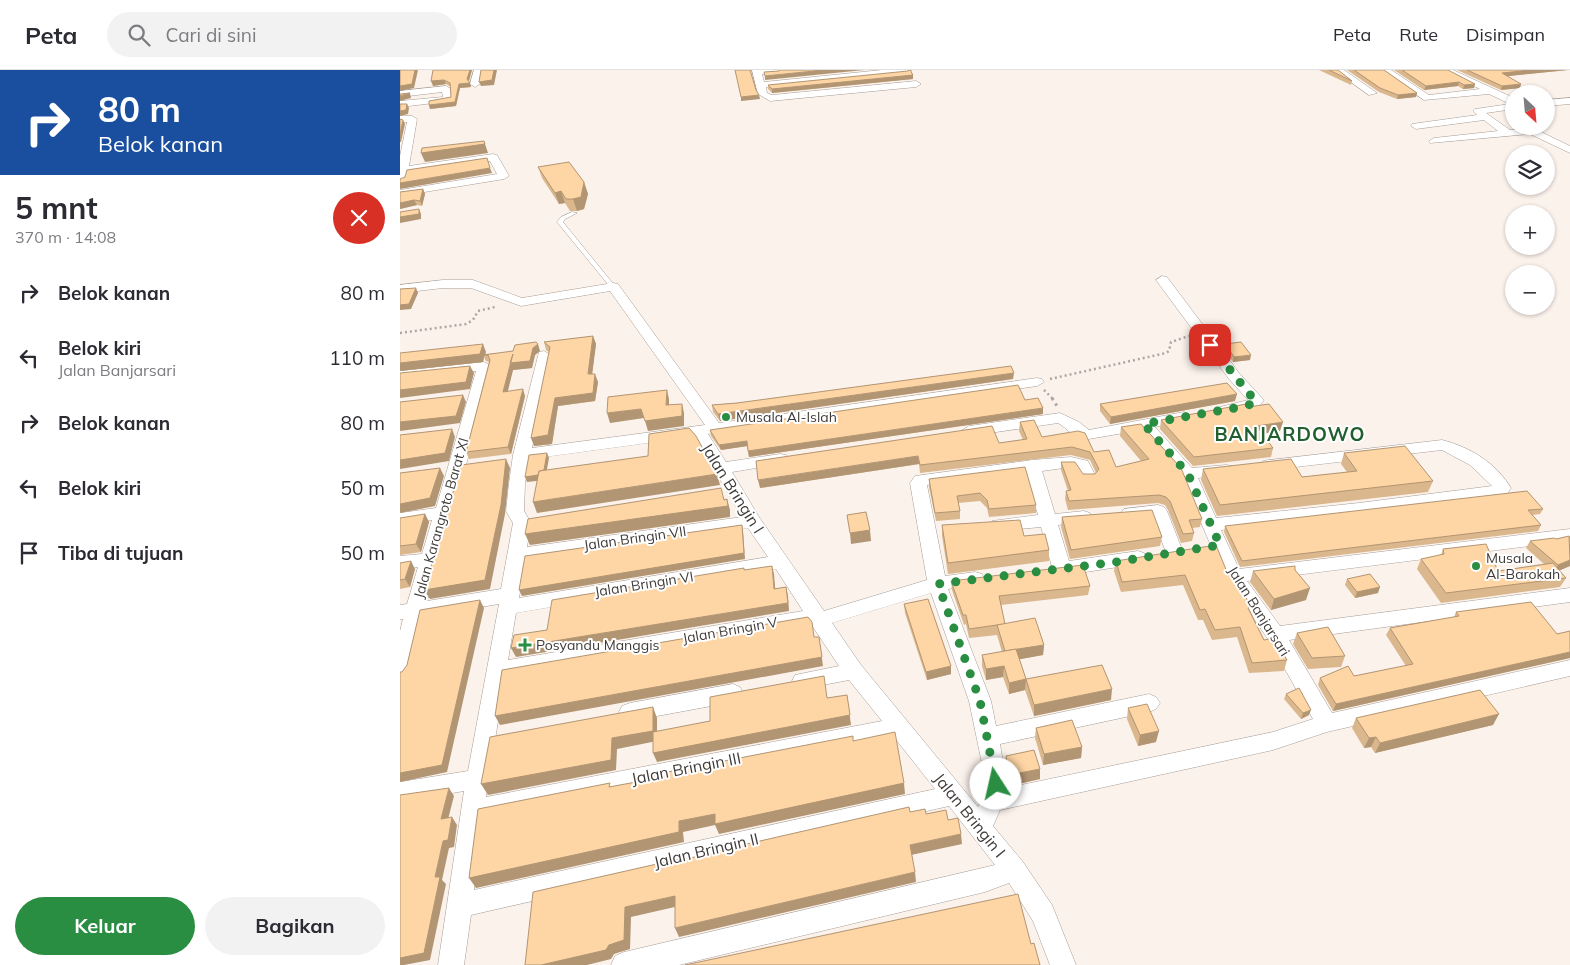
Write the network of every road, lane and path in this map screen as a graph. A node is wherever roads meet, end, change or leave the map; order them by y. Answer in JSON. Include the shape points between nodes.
{"nodes":[{"id":1,"x":478,"y":70,"type":"edge"},
{"id":2,"x":779,"y":70,"type":"edge"},
{"id":3,"x":908,"y":70,"type":"edge"},
{"id":4,"x":1338,"y":70,"type":"edge"},
{"id":5,"x":1385,"y":70,"type":"edge"},
{"id":6,"x":1446,"y":70,"type":"edge"},
{"id":7,"x":756,"y":71,"type":"edge"},
{"id":8,"x":840,"y":73,"type":"edge"},
{"id":9,"x":475,"y":84,"type":"dead end"},
{"id":10,"x":916,"y":84,"type":"dead end"},
{"id":11,"x":760,"y":85,"type":"junction"},
{"id":12,"x":842,"y":91,"type":"junction"},
{"id":13,"x":1491,"y":91,"type":"junction"},
{"id":14,"x":1372,"y":93,"type":"dead end"},
{"id":15,"x":400,"y":94,"type":"edge"},
{"id":16,"x":1505,"y":98,"type":"edge"},
{"id":17,"x":1570,"y":101,"type":"edge"},
{"id":18,"x":1555,"y":102,"type":"edge"},
{"id":19,"x":400,"y":104,"type":"edge"},
{"id":20,"x":1505,"y":107,"type":"edge"},
{"id":21,"x":1485,"y":118,"type":"junction"},
{"id":22,"x":405,"y":119,"type":"edge"},
{"id":23,"x":1416,"y":126,"type":"dead end"},
{"id":24,"x":1505,"y":132,"type":"edge"},
{"id":25,"x":1505,"y":133,"type":"edge"},
{"id":26,"x":404,"y":134,"type":"edge"},
{"id":27,"x":1542,"y":135,"type":"edge"},
{"id":28,"x":1434,"y":141,"type":"dead end"},
{"id":29,"x":1570,"y":150,"type":"edge"},
{"id":30,"x":447,"y":164,"type":"junction"},
{"id":31,"x":401,"y":170,"type":"edge"},
{"id":32,"x":400,"y":186,"type":"edge"},
{"id":33,"x":448,"y":186,"type":"junction"},
{"id":34,"x":400,"y":193,"type":"edge"},
{"id":35,"x":574,"y":213,"type":"dead end"},
{"id":36,"x":1162,"y":280,"type":"dead end"},
{"id":37,"x":613,"y":287,"type":"junction"},
{"id":38,"x":400,"y":289,"type":"edge"},
{"id":39,"x":521,"y":302,"type":"junction"},
{"id":40,"x":400,"y":334,"type":"edge"},
{"id":41,"x":1202,"y":334,"type":"junction"},
{"id":42,"x":544,"y":355,"type":"dead end"},
{"id":43,"x":400,"y":375,"type":"edge"},
{"id":44,"x":1037,"y":382,"type":"junction"},
{"id":45,"x":478,"y":395,"type":"junction"},
{"id":46,"x":461,"y":396,"type":"edge"},
{"id":47,"x":1060,"y":418,"type":"junction"},
{"id":48,"x":1144,"y":424,"type":"junction"},
{"id":49,"x":467,"y":429,"type":"junction"},
{"id":50,"x":706,"y":430,"type":"junction"},
{"id":51,"x":448,"y":431,"type":"edge"},
{"id":52,"x":952,"y":434,"type":"edge"},
{"id":53,"x":796,"y":456,"type":"edge"},
{"id":54,"x":521,"y":458,"type":"junction"},
{"id":55,"x":502,"y":462,"type":"edge"},
{"id":56,"x":1032,"y":465,"type":"junction"},
{"id":57,"x":466,"y":466,"type":"junction"},
{"id":58,"x":728,"y":467,"type":"junction"},
{"id":59,"x":438,"y":470,"type":"edge"},
{"id":60,"x":1188,"y":474,"type":"junction"},
{"id":61,"x":1088,"y":477,"type":"edge"},
{"id":62,"x":443,"y":513,"type":"junction"},
{"id":63,"x":400,"y":519,"type":"edge"},
{"id":64,"x":753,"y":521,"type":"junction"},
{"id":65,"x":1047,"y":522,"type":"junction"},
{"id":66,"x":1209,"y":525,"type":"junction"},
{"id":67,"x":982,"y":526,"type":"edge"},
{"id":68,"x":1570,"y":534,"type":"edge"},
{"id":69,"x":1220,"y":545,"type":"junction"},
{"id":70,"x":1174,"y":552,"type":"junction"},
{"id":71,"x":518,"y":556,"type":"junction"},
{"id":72,"x":431,"y":560,"type":"junction"},
{"id":73,"x":780,"y":562,"type":"junction"},
{"id":74,"x":400,"y":563,"type":"edge"},
{"id":75,"x":1062,"y":569,"type":"junction"},
{"id":76,"x":1043,"y":571,"type":"edge"},
{"id":77,"x":1234,"y":576,"type":"junction"},
{"id":78,"x":995,"y":577,"type":"edge"},
{"id":79,"x":938,"y":584,"type":"junction"},
{"id":80,"x":1570,"y":595,"type":"edge"},
{"id":81,"x":508,"y":601,"type":"junction"},
{"id":82,"x":408,"y":611,"type":"edge"},
{"id":83,"x":823,"y":617,"type":"junction"},
{"id":84,"x":1275,"y":634,"type":"junction"},
{"id":85,"x":400,"y":668,"type":"edge"},
{"id":86,"x":1570,"y":668,"type":"edge"},
{"id":87,"x":496,"y":670,"type":"junction"},
{"id":88,"x":854,"y":671,"type":"junction"},
{"id":89,"x":786,"y":684,"type":"edge"},
{"id":90,"x":757,"y":689,"type":"edge"},
{"id":91,"x":1149,"y":703,"type":"edge"},
{"id":92,"x":612,"y":715,"type":"edge"},
{"id":93,"x":1327,"y":723,"type":"junction"},
{"id":94,"x":898,"y":727,"type":"junction"},
{"id":95,"x":988,"y":737,"type":"junction"},
{"id":96,"x":477,"y":779,"type":"junction"},
{"id":97,"x":400,"y":792,"type":"edge"},
{"id":98,"x":952,"y":795,"type":"junction"},
{"id":99,"x":991,"y":802,"type":"junction"},
{"id":100,"x":473,"y":810,"type":"junction"},
{"id":101,"x":981,"y":828,"type":"junction"},
{"id":102,"x":1014,"y":870,"type":"junction"},
{"id":103,"x":460,"y":905,"type":"junction"},
{"id":104,"x":451,"y":965,"type":"edge"},
{"id":105,"x":624,"y":965,"type":"edge"},
{"id":106,"x":1063,"y":965,"type":"edge"}],
"edges":[{"from":1,"to":9,"type":"street"},
{"from":2,"to":7,"type":"street"},
{"from":3,"to":8,"type":"street"},
{"from":4,"to":14,"type":"street"},
{"from":5,"to":13,"type":"street","via":[[1427,98]]},
{"from":6,"to":13,"type":"street"},
{"from":7,"to":11,"type":"street"},
{"from":8,"to":11,"type":"street"},
{"from":8,"to":12,"type":"street"},
{"from":10,"to":12,"type":"street"},
{"from":11,"to":12,"type":"street","via":[[770,98]]},
{"from":13,"to":16,"type":"street"},
{"from":15,"to":19,"type":"street","via":[[446,88],[448,99]]},
{"from":17,"to":18,"type":"street"},
{"from":20,"to":21,"type":"street","via":[[1478,111]]},
{"from":21,"to":23,"type":"street"},
{"from":21,"to":24,"type":"street"},
{"from":22,"to":26,"type":"street"},
{"from":25,"to":28,"type":"street"},
{"from":26,"to":31,"type":"street"},
{"from":27,"to":29,"type":"street"},
{"from":30,"to":31,"type":"street"},
{"from":30,"to":33,"type":"street"},
{"from":30,"to":33,"type":"street","via":[[495,157],[504,176]]},
{"from":31,"to":32,"type":"street"},
{"from":33,"to":34,"type":"street"},
{"from":35,"to":37,"type":"lane","via":[[560,222]]},
{"from":36,"to":41,"type":"street"},
{"from":37,"to":39,"type":"street"},
{"from":37,"to":50,"type":"street","name":"Jalan Bringin I"},
{"from":38,"to":39,"type":"street","via":[[473,284]]},
{"from":39,"to":40,"type":"path","via":[[478,311],[466,324]]},
{"from":41,"to":44,"type":"path","via":[[1174,340],[1166,353]]},
{"from":41,"to":48,"type":"street","via":[[1256,402]]},
{"from":42,"to":54,"type":"street"},
{"from":43,"to":45,"type":"street","name":"Jalan Karangroto Barat XI","via":[[484,366]]},
{"from":44,"to":47,"type":"path","via":[[1055,401]]},
{"from":44,"to":50,"type":"street"},
{"from":45,"to":46,"type":"street"},
{"from":45,"to":49,"type":"street","name":"Jalan Karangroto Barat XI"},
{"from":47,"to":48,"type":"street","via":[[1084,435]]},
{"from":47,"to":52,"type":"street"},
{"from":48,"to":60,"type":"street","name":"Jalan Banjarsari"},
{"from":49,"to":51,"type":"street"},
{"from":49,"to":57,"type":"street","name":"Jalan Karangroto Barat XI"},
{"from":50,"to":54,"type":"street"},
{"from":50,"to":58,"type":"street","name":"Jalan Bringin I","via":[[706,442]]},
{"from":53,"to":58,"type":"street"},
{"from":54,"to":55,"type":"street"},
{"from":54,"to":71,"type":"street","via":[[515,511],[532,521]]},
{"from":56,"to":61,"type":"street","via":[[1079,462]]},
{"from":56,"to":65,"type":"street"},
{"from":56,"to":79,"type":"street","via":[[919,480],[935,529]]},
{"from":57,"to":59,"type":"street"},
{"from":57,"to":62,"type":"street","name":"Jalan Karangroto Barat XI"},
{"from":58,"to":64,"type":"street","name":"Jalan Bringin I","via":[[724,492]]},
{"from":60,"to":66,"type":"street","name":"Jalan Banjarsari"},
{"from":60,"to":66,"type":"street","via":[[1442,445],[1452,446],[1468,455],[1503,488],[1359,509]]},
{"from":62,"to":63,"type":"street"},
{"from":62,"to":72,"type":"street","name":"Jalan Karangroto Barat XI"},
{"from":64,"to":71,"type":"street","name":"Jalan Bringin VII"},
{"from":64,"to":73,"type":"street","name":"Jalan Bringin I"},
{"from":65,"to":67,"type":"street"},
{"from":65,"to":70,"type":"street","via":[[1158,511]]},
{"from":65,"to":75,"type":"street"},
{"from":66,"to":69,"type":"street","name":"Jalan Banjarsari"},
{"from":68,"to":77,"type":"street"},
{"from":69,"to":70,"type":"street"},
{"from":69,"to":77,"type":"street","name":"Jalan Banjarsari"},
{"from":70,"to":75,"type":"street"},
{"from":71,"to":81,"type":"street"},
{"from":72,"to":74,"type":"street"},
{"from":72,"to":82,"type":"street","name":"Jalan Karangroto Barat XI"},
{"from":73,"to":81,"type":"street","name":"Jalan Bringin VI"},
{"from":73,"to":83,"type":"street","name":"Jalan Bringin I"},
{"from":75,"to":76,"type":"street"},
{"from":77,"to":84,"type":"street","name":"Jalan Banjarsari"},
{"from":78,"to":79,"type":"street","name":"Jalan Bringin V"},
{"from":79,"to":83,"type":"street","name":"Jalan Bringin V"},
{"from":79,"to":95,"type":"street","via":[[980,701]]},
{"from":80,"to":84,"type":"street"},
{"from":81,"to":82,"type":"street","name":"Jalan Bringin VI"},
{"from":81,"to":87,"type":"street"},
{"from":82,"to":85,"type":"street","name":"Jalan Karangroto Barat XI"},
{"from":83,"to":87,"type":"street","name":"Jalan Bringin V"},
{"from":83,"to":88,"type":"street","name":"Jalan Bringin I"},
{"from":84,"to":93,"type":"street","name":"Jalan Banjarsari"},
{"from":86,"to":93,"type":"street"},
{"from":87,"to":96,"type":"street","via":[[496,736]]},
{"from":88,"to":89,"type":"street"},
{"from":88,"to":94,"type":"street","name":"Jalan Bringin I"},
{"from":90,"to":92,"type":"street"},
{"from":91,"to":95,"type":"street"},
{"from":93,"to":99,"type":"street","via":[[1273,741]]},
{"from":94,"to":98,"type":"street","name":"Jalan Bringin I"},
{"from":94,"to":100,"type":"street","name":"Jalan Bringin III"},
{"from":95,"to":99,"type":"street","via":[[996,784]]},
{"from":96,"to":97,"type":"street"},
{"from":96,"to":100,"type":"street"},
{"from":98,"to":101,"type":"street","name":"Jalan Bringin I"},
{"from":98,"to":103,"type":"street","name":"Jalan Bringin II"},
{"from":99,"to":101,"type":"street"},
{"from":100,"to":103,"type":"street"},
{"from":101,"to":102,"type":"street","name":"Jalan Bringin I"},
{"from":102,"to":105,"type":"street","name":"Jalan Bringin I","via":[[985,880]]},
{"from":102,"to":106,"type":"street","via":[[1043,914]]},
{"from":103,"to":104,"type":"street"}]}
